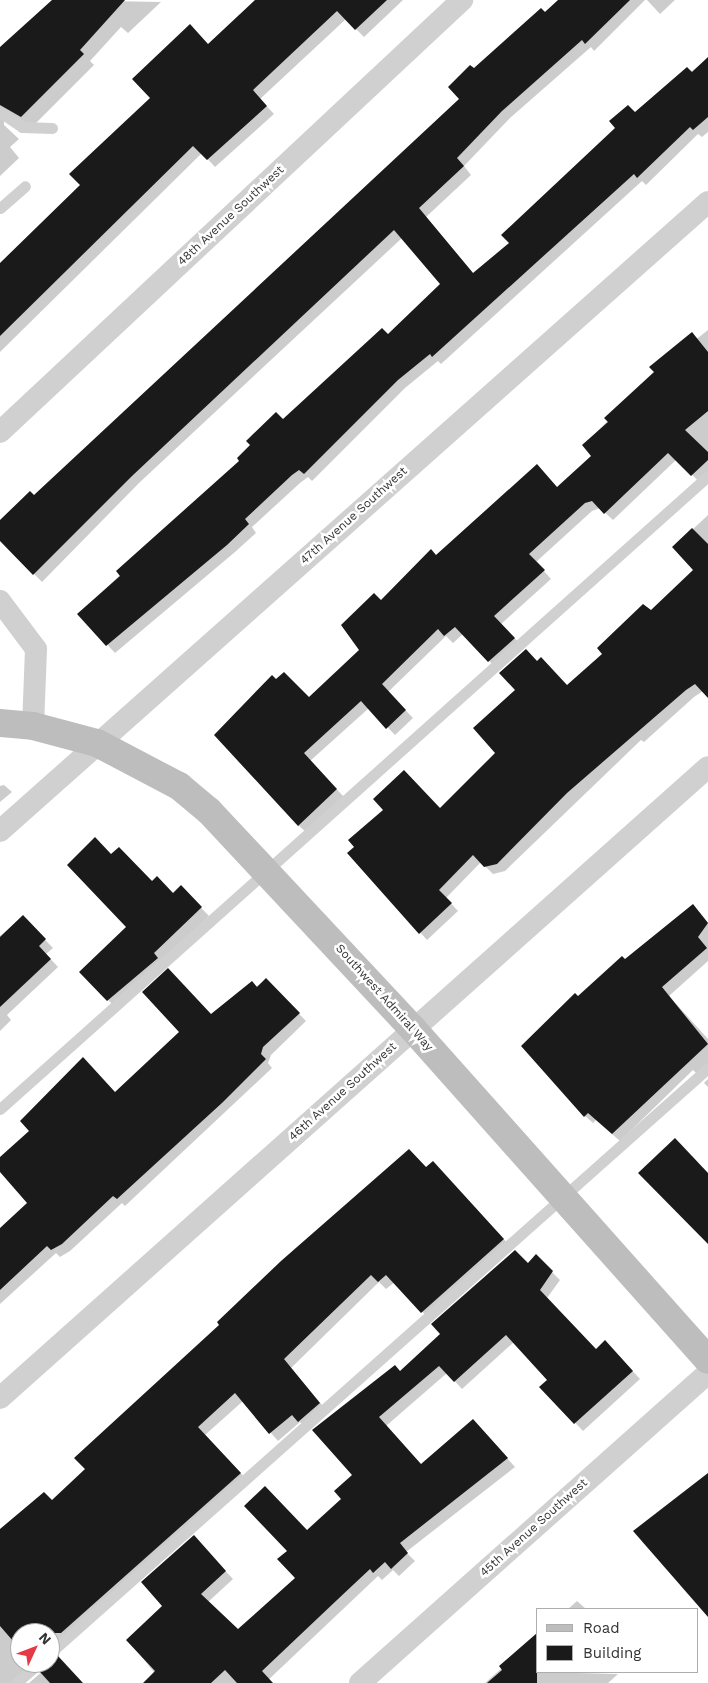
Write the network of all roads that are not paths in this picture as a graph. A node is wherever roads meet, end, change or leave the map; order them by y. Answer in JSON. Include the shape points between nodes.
{"nodes":[{"id":1,"x":462,"y":0,"type":"edge"},
{"id":2,"x":0,"y":112,"type":"edge"},
{"id":3,"x":52,"y":128,"type":"dead end"},
{"id":4,"x":25,"y":186,"type":"dead end"},
{"id":5,"x":708,"y":202,"type":"edge"},
{"id":6,"x":0,"y":208,"type":"edge"},
{"id":7,"x":0,"y":432,"type":"edge"},
{"id":8,"x":708,"y":476,"type":"edge"},
{"id":9,"x":0,"y":601,"type":"edge"},
{"id":10,"x":0,"y":723,"type":"edge"},
{"id":11,"x":32,"y":726,"type":"junction"},
{"id":12,"x":97,"y":743,"type":"junction"},
{"id":13,"x":708,"y":768,"type":"edge"},
{"id":14,"x":0,"y":831,"type":"edge"},
{"id":15,"x":268,"y":870,"type":"junction"},
{"id":16,"x":413,"y":1029,"type":"junction"},
{"id":17,"x":708,"y":1068,"type":"edge"},
{"id":18,"x":0,"y":1109,"type":"edge"},
{"id":19,"x":560,"y":1198,"type":"junction"},
{"id":20,"x":708,"y":1360,"type":"edge"},
{"id":21,"x":708,"y":1373,"type":"edge"},
{"id":22,"x":0,"y":1398,"type":"edge"},
{"id":23,"x":60,"y":1644,"type":"edge"},
{"id":24,"x":28,"y":1673,"type":"edge"},
{"id":25,"x":16,"y":1683,"type":"edge"},
{"id":26,"x":360,"y":1683,"type":"edge"}],
"edges":[{"from":1,"to":7,"type":"street","name":"48th Avenue Southwest"},
{"from":2,"to":3,"type":"lane","via":[[22,128]]},
{"from":4,"to":6,"type":"lane"},
{"from":5,"to":12,"type":"street","name":"47th Avenue Southwest"},
{"from":8,"to":15,"type":"lane"},
{"from":9,"to":11,"type":"street","via":[[36,649]]},
{"from":10,"to":11,"type":"main road","name":"Southwest Admiral Way"},
{"from":11,"to":12,"type":"main road","name":"Southwest Admiral Way"},
{"from":12,"to":14,"type":"street","name":"47th Avenue Southwest"},
{"from":12,"to":15,"type":"main road","name":"Southwest Admiral Way","via":[[179,786]]},
{"from":13,"to":16,"type":"street","name":"46th Avenue Southwest"},
{"from":15,"to":16,"type":"main road","name":"Southwest Admiral Way"},
{"from":15,"to":18,"type":"lane"},
{"from":16,"to":19,"type":"main road","name":"Southwest Admiral Way"},
{"from":16,"to":22,"type":"street","name":"46th Avenue Southwest"},
{"from":17,"to":19,"type":"lane"},
{"from":19,"to":20,"type":"main road","name":"Southwest Admiral Way"},
{"from":19,"to":23,"type":"lane"},
{"from":21,"to":26,"type":"street","name":"45th Avenue Southwest"},
{"from":24,"to":25,"type":"lane"}]}
